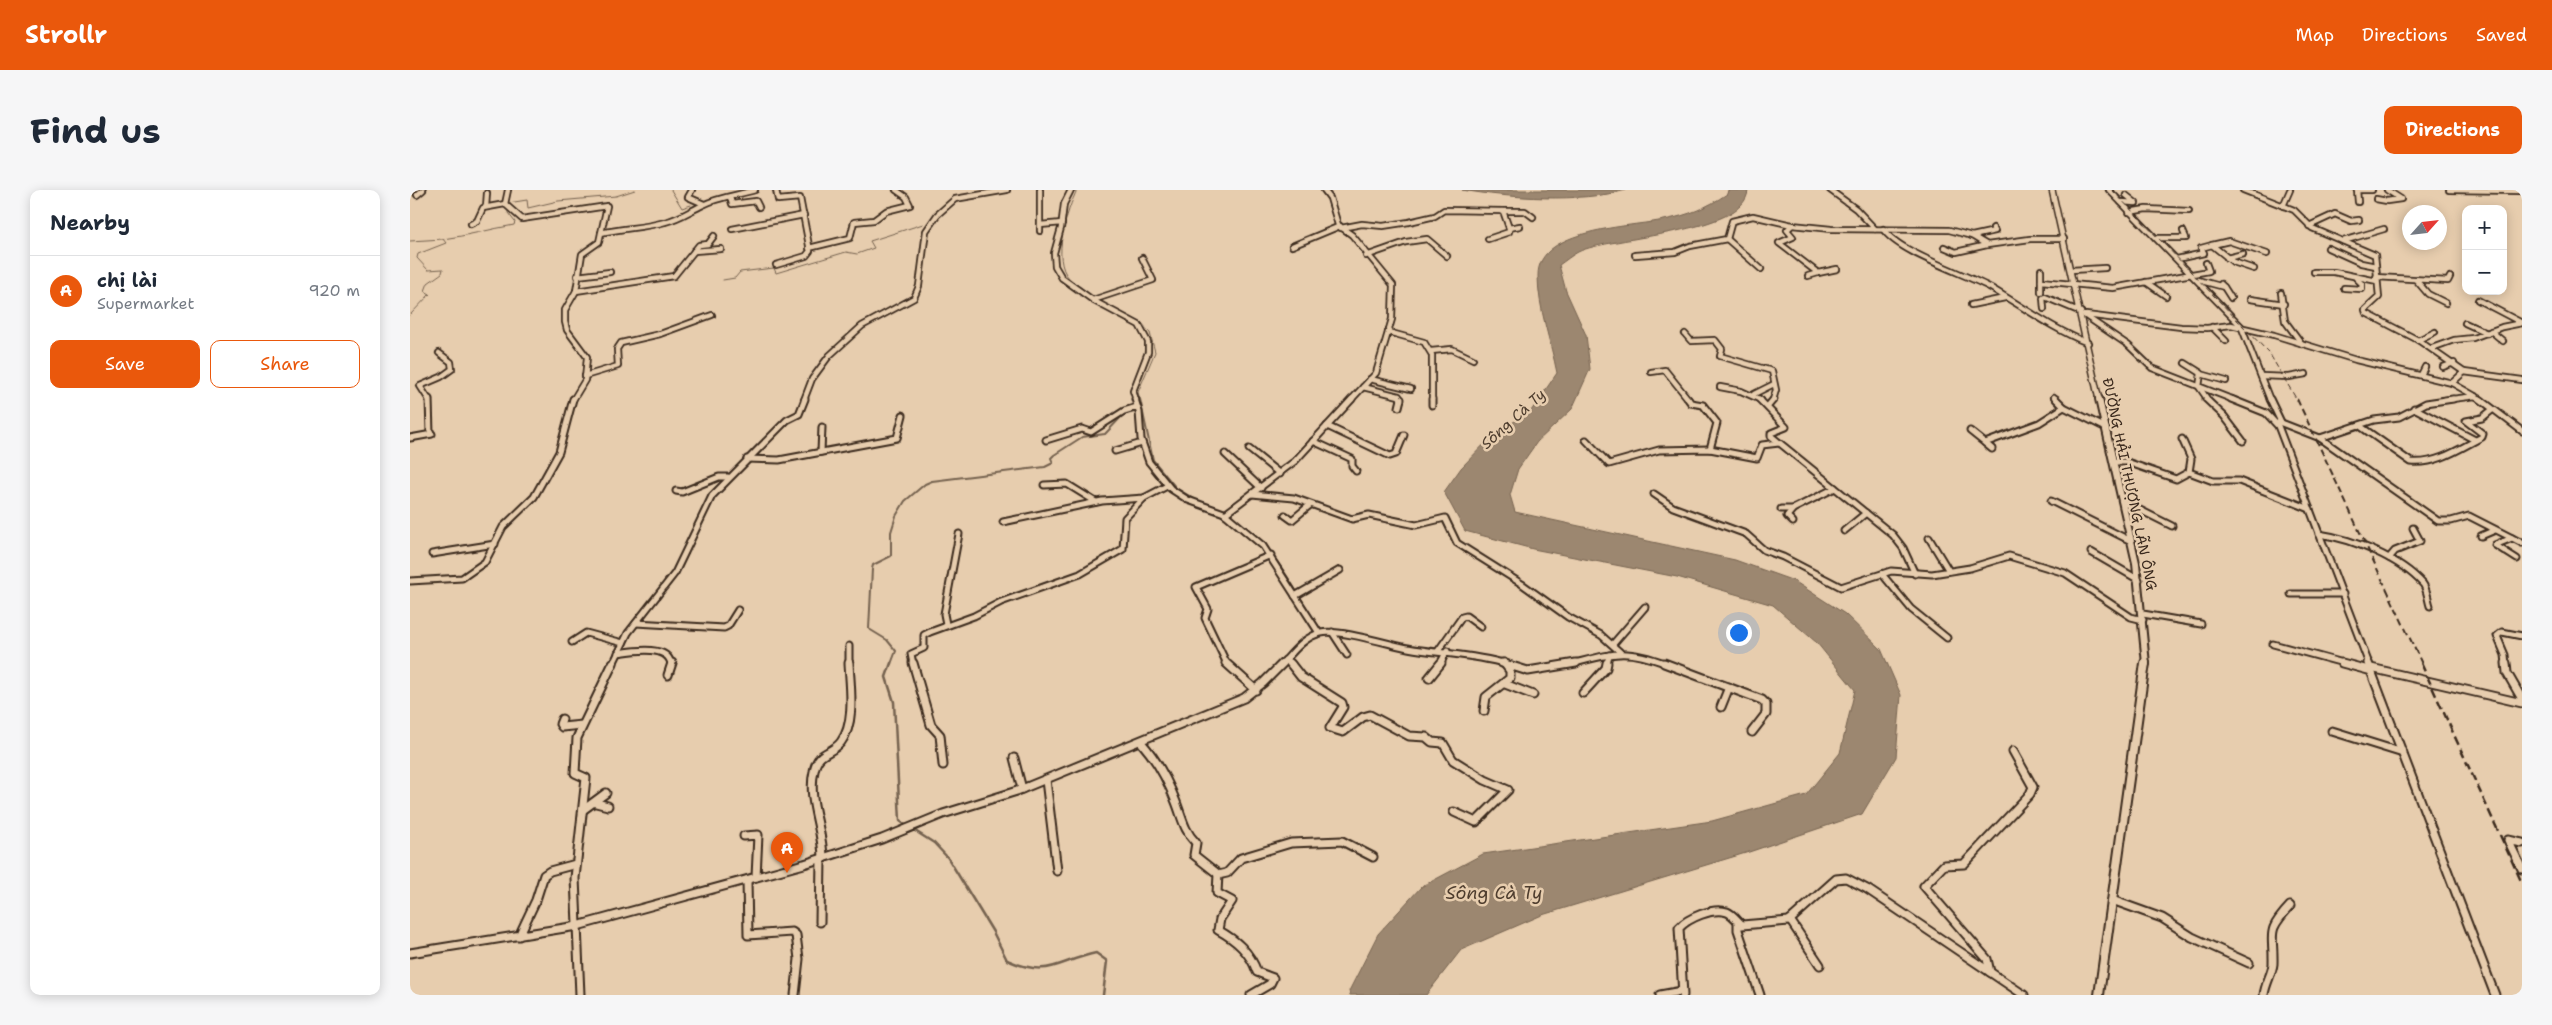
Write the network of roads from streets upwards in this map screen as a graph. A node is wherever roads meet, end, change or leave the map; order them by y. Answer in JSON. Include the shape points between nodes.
{"nodes":[{"id":1,"x":422,"y":190,"type":"edge"},
{"id":2,"x":508,"y":190,"type":"edge"},
{"id":3,"x":692,"y":190,"type":"edge"},
{"id":4,"x":755,"y":190,"type":"edge"},
{"id":5,"x":776,"y":190,"type":"edge"},
{"id":6,"x":896,"y":190,"type":"edge"},
{"id":7,"x":1007,"y":190,"type":"edge"},
{"id":8,"x":1040,"y":190,"type":"edge"},
{"id":9,"x":1071,"y":190,"type":"edge"},
{"id":10,"x":1324,"y":190,"type":"edge"},
{"id":11,"x":1830,"y":190,"type":"edge"},
{"id":12,"x":2052,"y":190,"type":"edge"},
{"id":13,"x":2109,"y":190,"type":"edge"},
{"id":14,"x":2244,"y":190,"type":"edge"},
{"id":15,"x":2290,"y":190,"type":"edge"},
{"id":16,"x":2357,"y":190,"type":"edge"},
{"id":17,"x":2372,"y":190,"type":"edge"},
{"id":18,"x":2387,"y":190,"type":"edge"},
{"id":19,"x":2449,"y":190,"type":"edge"},
{"id":20,"x":2521,"y":191,"type":"edge"},
{"id":21,"x":487,"y":193,"type":"dead end"},
{"id":22,"x":417,"y":195,"type":"dead end"},
{"id":23,"x":2126,"y":195,"type":"dead end"},
{"id":24,"x":730,"y":197,"type":"junction"},
{"id":25,"x":2376,"y":199,"type":"dead end"},
{"id":26,"x":2121,"y":202,"type":"junction"},
{"id":27,"x":2358,"y":202,"type":"dead end"},
{"id":28,"x":506,"y":204,"type":"junction"},
{"id":29,"x":704,"y":204,"type":"junction"},
{"id":30,"x":2283,"y":206,"type":"junction"},
{"id":31,"x":486,"y":207,"type":"junction"},
{"id":32,"x":759,"y":207,"type":"dead end"},
{"id":33,"x":2189,"y":210,"type":"dead end"},
{"id":34,"x":1503,"y":211,"type":"junction"},
{"id":35,"x":2130,"y":212,"type":"junction"},
{"id":36,"x":804,"y":215,"type":"junction"},
{"id":37,"x":1533,"y":217,"type":"dead end"},
{"id":38,"x":2359,"y":220,"type":"dead end"},
{"id":39,"x":1062,"y":223,"type":"junction"},
{"id":40,"x":471,"y":224,"type":"dead end"},
{"id":41,"x":1040,"y":225,"type":"junction"},
{"id":42,"x":1792,"y":225,"type":"junction"},
{"id":43,"x":1520,"y":226,"type":"dead end"},
{"id":44,"x":2309,"y":226,"type":"junction"},
{"id":45,"x":1340,"y":227,"type":"junction"},
{"id":46,"x":1509,"y":228,"type":"junction"},
{"id":47,"x":1993,"y":228,"type":"dead end"},
{"id":48,"x":732,"y":229,"type":"dead end"},
{"id":49,"x":1875,"y":229,"type":"junction"},
{"id":50,"x":1883,"y":229,"type":"junction"},
{"id":51,"x":2384,"y":229,"type":"dead end"},
{"id":52,"x":1040,"y":231,"type":"dead end"},
{"id":53,"x":2183,"y":232,"type":"dead end"},
{"id":54,"x":601,"y":233,"type":"junction"},
{"id":55,"x":714,"y":236,"type":"dead end"},
{"id":56,"x":1972,"y":236,"type":"junction"},
{"id":57,"x":2156,"y":238,"type":"junction"},
{"id":58,"x":1488,"y":239,"type":"dead end"},
{"id":59,"x":1727,"y":239,"type":"junction"},
{"id":60,"x":2064,"y":239,"type":"junction"},
{"id":61,"x":2343,"y":241,"type":"junction"},
{"id":62,"x":1987,"y":245,"type":"junction"},
{"id":63,"x":2212,"y":245,"type":"junction"},
{"id":64,"x":1292,"y":246,"type":"dead end"},
{"id":65,"x":1944,"y":247,"type":"dead end"},
{"id":66,"x":809,"y":248,"type":"junction"},
{"id":67,"x":2328,"y":248,"type":"dead end"},
{"id":68,"x":721,"y":249,"type":"dead end"},
{"id":69,"x":694,"y":251,"type":"junction"},
{"id":70,"x":2243,"y":254,"type":"dead end"},
{"id":71,"x":2267,"y":254,"type":"dead end"},
{"id":72,"x":1635,"y":255,"type":"dead end"},
{"id":73,"x":1366,"y":256,"type":"junction"},
{"id":74,"x":1447,"y":256,"type":"dead end"},
{"id":75,"x":1142,"y":258,"type":"dead end"},
{"id":76,"x":2227,"y":258,"type":"junction"},
{"id":77,"x":2176,"y":259,"type":"junction"},
{"id":78,"x":2206,"y":263,"type":"dead end"},
{"id":79,"x":776,"y":265,"type":"dead end"},
{"id":80,"x":2376,"y":266,"type":"junction"},
{"id":81,"x":2105,"y":268,"type":"dead end"},
{"id":82,"x":1761,"y":269,"type":"dead end"},
{"id":83,"x":1837,"y":269,"type":"dead end"},
{"id":84,"x":2254,"y":269,"type":"dead end"},
{"id":85,"x":2041,"y":270,"type":"dead end"},
{"id":86,"x":2071,"y":270,"type":"junction"},
{"id":87,"x":610,"y":272,"type":"dead end"},
{"id":88,"x":2314,"y":272,"type":"dead end"},
{"id":89,"x":2190,"y":273,"type":"junction"},
{"id":90,"x":1818,"y":274,"type":"junction"},
{"id":91,"x":578,"y":276,"type":"junction"},
{"id":92,"x":1808,"y":276,"type":"dead end"},
{"id":93,"x":2450,"y":277,"type":"dead end"},
{"id":94,"x":2356,"y":278,"type":"junction"},
{"id":95,"x":2376,"y":279,"type":"junction"},
{"id":96,"x":2196,"y":280,"type":"junction"},
{"id":97,"x":2416,"y":280,"type":"junction"},
{"id":98,"x":2040,"y":281,"type":"junction"},
{"id":99,"x":2146,"y":282,"type":"junction"},
{"id":100,"x":2074,"y":286,"type":"junction"},
{"id":101,"x":2344,"y":288,"type":"dead end"},
{"id":102,"x":576,"y":291,"type":"junction"},
{"id":103,"x":2041,"y":292,"type":"dead end"},
{"id":104,"x":2281,"y":294,"type":"dead end"},
{"id":105,"x":2166,"y":296,"type":"dead end"},
{"id":106,"x":2005,"y":298,"type":"junction"},
{"id":107,"x":2232,"y":298,"type":"dead end"},
{"id":108,"x":1095,"y":299,"type":"junction"},
{"id":109,"x":2250,"y":299,"type":"dead end"},
{"id":110,"x":2478,"y":300,"type":"dead end"},
{"id":111,"x":2446,"y":303,"type":"dead end"},
{"id":112,"x":2284,"y":304,"type":"junction"},
{"id":113,"x":1971,"y":305,"type":"dead end"},
{"id":114,"x":2044,"y":308,"type":"dead end"},
{"id":115,"x":712,"y":314,"type":"dead end"},
{"id":116,"x":2082,"y":314,"type":"junction"},
{"id":117,"x":2465,"y":323,"type":"dead end"},
{"id":118,"x":2522,"y":323,"type":"edge"},
{"id":119,"x":2212,"y":327,"type":"junction"},
{"id":120,"x":2241,"y":328,"type":"junction"},
{"id":121,"x":1388,"y":332,"type":"junction"},
{"id":122,"x":2435,"y":332,"type":"dead end"},
{"id":123,"x":2489,"y":332,"type":"junction"},
{"id":124,"x":1685,"y":334,"type":"dead end"},
{"id":125,"x":2418,"y":340,"type":"junction"},
{"id":126,"x":2226,"y":341,"type":"dead end"},
{"id":127,"x":2503,"y":341,"type":"dead end"},
{"id":128,"x":2088,"y":343,"type":"junction"},
{"id":129,"x":2302,"y":344,"type":"junction"},
{"id":130,"x":2432,"y":348,"type":"junction"},
{"id":131,"x":1431,"y":351,"type":"junction"},
{"id":132,"x":439,"y":354,"type":"dead end"},
{"id":133,"x":1473,"y":359,"type":"dead end"},
{"id":134,"x":2185,"y":363,"type":"dead end"},
{"id":135,"x":2454,"y":363,"type":"junction"},
{"id":136,"x":2425,"y":367,"type":"dead end"},
{"id":137,"x":2443,"y":367,"type":"dead end"},
{"id":138,"x":1651,"y":372,"type":"dead end"},
{"id":139,"x":2464,"y":372,"type":"junction"},
{"id":140,"x":2201,"y":374,"type":"junction"},
{"id":141,"x":2306,"y":374,"type":"dead end"},
{"id":142,"x":2421,"y":375,"type":"junction"},
{"id":143,"x":586,"y":376,"type":"junction"},
{"id":144,"x":2261,"y":376,"type":"junction"},
{"id":145,"x":1370,"y":379,"type":"junction"},
{"id":146,"x":2522,"y":380,"type":"edge"},
{"id":147,"x":2226,"y":381,"type":"dead end"},
{"id":148,"x":2452,"y":383,"type":"junction"},
{"id":149,"x":1774,"y":384,"type":"junction"},
{"id":150,"x":1363,"y":387,"type":"junction"},
{"id":151,"x":1720,"y":387,"type":"dead end"},
{"id":152,"x":2199,"y":387,"type":"junction"},
{"id":153,"x":1412,"y":390,"type":"dead end"},
{"id":154,"x":1754,"y":394,"type":"junction"},
{"id":155,"x":2476,"y":396,"type":"junction"},
{"id":156,"x":2054,"y":397,"type":"dead end"},
{"id":157,"x":1432,"y":405,"type":"dead end"},
{"id":158,"x":1768,"y":406,"type":"junction"},
{"id":159,"x":1137,"y":407,"type":"junction"},
{"id":160,"x":1399,"y":407,"type":"dead end"},
{"id":161,"x":2064,"y":407,"type":"junction"},
{"id":162,"x":2414,"y":408,"type":"junction"},
{"id":163,"x":2492,"y":410,"type":"junction"},
{"id":164,"x":903,"y":415,"type":"dead end"},
{"id":165,"x":2278,"y":422,"type":"junction"},
{"id":166,"x":1327,"y":426,"type":"junction"},
{"id":167,"x":2360,"y":426,"type":"junction"},
{"id":168,"x":822,"y":427,"type":"dead end"},
{"id":169,"x":2106,"y":428,"type":"junction"},
{"id":170,"x":1970,"y":431,"type":"dead end"},
{"id":171,"x":2522,"y":431,"type":"edge"},
{"id":172,"x":1404,"y":435,"type":"dead end"},
{"id":173,"x":410,"y":438,"type":"edge"},
{"id":174,"x":2182,"y":438,"type":"dead end"},
{"id":175,"x":2320,"y":438,"type":"junction"},
{"id":176,"x":1046,"y":440,"type":"dead end"},
{"id":177,"x":1586,"y":440,"type":"dead end"},
{"id":178,"x":2476,"y":440,"type":"junction"},
{"id":179,"x":1313,"y":441,"type":"junction"},
{"id":180,"x":2243,"y":441,"type":"dead end"},
{"id":181,"x":1779,"y":442,"type":"junction"},
{"id":182,"x":1142,"y":443,"type":"junction"},
{"id":183,"x":1985,"y":443,"type":"junction"},
{"id":184,"x":1249,"y":449,"type":"dead end"},
{"id":185,"x":1710,"y":449,"type":"junction"},
{"id":186,"x":1992,"y":450,"type":"dead end"},
{"id":187,"x":1115,"y":451,"type":"dead end"},
{"id":188,"x":820,"y":452,"type":"junction"},
{"id":189,"x":1225,"y":454,"type":"dead end"},
{"id":190,"x":747,"y":460,"type":"junction"},
{"id":191,"x":2114,"y":462,"type":"junction"},
{"id":192,"x":1356,"y":471,"type":"dead end"},
{"id":193,"x":2189,"y":472,"type":"junction"},
{"id":194,"x":1280,"y":474,"type":"junction"},
{"id":195,"x":728,"y":477,"type":"junction"},
{"id":196,"x":1044,"y":486,"type":"dead end"},
{"id":197,"x":1167,"y":486,"type":"junction"},
{"id":198,"x":1261,"y":488,"type":"junction"},
{"id":199,"x":1835,"y":488,"type":"junction"},
{"id":200,"x":676,"y":491,"type":"dead end"},
{"id":201,"x":1252,"y":494,"type":"junction"},
{"id":202,"x":1654,"y":494,"type":"dead end"},
{"id":203,"x":1144,"y":498,"type":"junction"},
{"id":204,"x":2052,"y":501,"type":"dead end"},
{"id":205,"x":2122,"y":501,"type":"junction"},
{"id":206,"x":1096,"y":502,"type":"junction"},
{"id":207,"x":1310,"y":505,"type":"junction"},
{"id":208,"x":1780,"y":509,"type":"dead end"},
{"id":209,"x":1793,"y":509,"type":"junction"},
{"id":210,"x":2310,"y":509,"type":"junction"},
{"id":211,"x":1227,"y":512,"type":"junction"},
{"id":212,"x":1866,"y":513,"type":"junction"},
{"id":213,"x":1285,"y":515,"type":"dead end"},
{"id":214,"x":1003,"y":522,"type":"dead end"},
{"id":215,"x":1793,"y":522,"type":"dead end"},
{"id":216,"x":2172,"y":526,"type":"dead end"},
{"id":217,"x":2413,"y":528,"type":"dead end"},
{"id":218,"x":2495,"y":530,"type":"junction"},
{"id":219,"x":1844,"y":531,"type":"dead end"},
{"id":220,"x":959,"y":534,"type":"dead end"},
{"id":221,"x":2319,"y":534,"type":"junction"},
{"id":222,"x":2481,"y":536,"type":"dead end"},
{"id":223,"x":1929,"y":538,"type":"dead end"},
{"id":224,"x":2512,"y":538,"type":"junction"},
{"id":225,"x":2131,"y":541,"type":"junction"},
{"id":226,"x":2522,"y":543,"type":"edge"},
{"id":227,"x":495,"y":544,"type":"junction"},
{"id":228,"x":2092,"y":552,"type":"dead end"},
{"id":229,"x":432,"y":554,"type":"dead end"},
{"id":230,"x":1270,"y":555,"type":"junction"},
{"id":231,"x":2388,"y":558,"type":"junction"},
{"id":232,"x":2517,"y":560,"type":"dead end"},
{"id":233,"x":1340,"y":570,"type":"dead end"},
{"id":234,"x":1949,"y":571,"type":"junction"},
{"id":235,"x":1882,"y":574,"type":"junction"},
{"id":236,"x":1915,"y":574,"type":"junction"},
{"id":237,"x":2139,"y":580,"type":"junction"},
{"id":238,"x":410,"y":581,"type":"edge"},
{"id":239,"x":2291,"y":594,"type":"dead end"},
{"id":240,"x":2343,"y":594,"type":"junction"},
{"id":241,"x":1295,"y":596,"type":"junction"},
{"id":242,"x":2430,"y":606,"type":"dead end"},
{"id":243,"x":1645,"y":607,"type":"dead end"},
{"id":244,"x":738,"y":610,"type":"dead end"},
{"id":245,"x":2143,"y":617,"type":"junction"},
{"id":246,"x":636,"y":622,"type":"junction"},
{"id":247,"x":946,"y":624,"type":"junction"},
{"id":248,"x":2201,"y":624,"type":"dead end"},
{"id":249,"x":1481,"y":627,"type":"dead end"},
{"id":250,"x":1332,"y":632,"type":"junction"},
{"id":251,"x":1319,"y":633,"type":"junction"},
{"id":252,"x":2522,"y":636,"type":"edge"},
{"id":253,"x":1947,"y":638,"type":"dead end"},
{"id":254,"x":572,"y":642,"type":"dead end"},
{"id":255,"x":623,"y":643,"type":"junction"},
{"id":256,"x":1613,"y":644,"type":"junction"},
{"id":257,"x":2273,"y":644,"type":"dead end"},
{"id":258,"x":849,"y":646,"type":"dead end"},
{"id":259,"x":1438,"y":651,"type":"junction"},
{"id":260,"x":1447,"y":651,"type":"junction"},
{"id":261,"x":1620,"y":652,"type":"junction"},
{"id":262,"x":618,"y":653,"type":"junction"},
{"id":263,"x":1347,"y":655,"type":"dead end"},
{"id":264,"x":1609,"y":655,"type":"junction"},
{"id":265,"x":1285,"y":660,"type":"junction"},
{"id":266,"x":1504,"y":662,"type":"junction"},
{"id":267,"x":2371,"y":670,"type":"junction"},
{"id":268,"x":668,"y":675,"type":"dead end"},
{"id":269,"x":1429,"y":678,"type":"dead end"},
{"id":270,"x":1505,"y":684,"type":"junction"},
{"id":271,"x":1729,"y":687,"type":"junction"},
{"id":272,"x":1256,"y":690,"type":"junction"},
{"id":273,"x":1584,"y":693,"type":"dead end"},
{"id":274,"x":1533,"y":695,"type":"dead end"},
{"id":275,"x":2522,"y":699,"type":"edge"},
{"id":276,"x":2522,"y":704,"type":"edge"},
{"id":277,"x":1720,"y":707,"type":"dead end"},
{"id":278,"x":1484,"y":711,"type":"dead end"},
{"id":279,"x":562,"y":719,"type":"dead end"},
{"id":280,"x":582,"y":725,"type":"junction"},
{"id":281,"x":2332,"y":731,"type":"dead end"},
{"id":282,"x":1752,"y":732,"type":"dead end"},
{"id":283,"x":1141,"y":742,"type":"junction"},
{"id":284,"x":2014,"y":751,"type":"dead end"},
{"id":285,"x":2403,"y":753,"type":"junction"},
{"id":286,"x":1014,"y":758,"type":"dead end"},
{"id":287,"x":943,"y":765,"type":"dead end"},
{"id":288,"x":1046,"y":780,"type":"junction"},
{"id":289,"x":1022,"y":789,"type":"junction"},
{"id":290,"x":606,"y":793,"type":"dead end"},
{"id":291,"x":596,"y":802,"type":"junction"},
{"id":292,"x":608,"y":806,"type":"dead end"},
{"id":293,"x":583,"y":810,"type":"junction"},
{"id":294,"x":1454,"y":812,"type":"dead end"},
{"id":295,"x":744,"y":836,"type":"dead end"},
{"id":296,"x":2522,"y":843,"type":"edge"},
{"id":297,"x":1372,"y":857,"type":"dead end"},
{"id":298,"x":822,"y":858,"type":"junction"},
{"id":299,"x":576,"y":864,"type":"junction"},
{"id":300,"x":2522,"y":869,"type":"edge"},
{"id":301,"x":1058,"y":871,"type":"dead end"},
{"id":302,"x":1218,"y":876,"type":"junction"},
{"id":303,"x":756,"y":877,"type":"junction"},
{"id":304,"x":746,"y":880,"type":"junction"},
{"id":305,"x":2112,"y":900,"type":"junction"},
{"id":306,"x":2290,"y":906,"type":"dead end"},
{"id":307,"x":1790,"y":920,"type":"junction"},
{"id":308,"x":820,"y":922,"type":"dead end"},
{"id":309,"x":1738,"y":922,"type":"junction"},
{"id":310,"x":576,"y":926,"type":"junction"},
{"id":311,"x":519,"y":936,"type":"junction"},
{"id":312,"x":410,"y":953,"type":"edge"},
{"id":313,"x":2249,"y":963,"type":"dead end"},
{"id":314,"x":1820,"y":964,"type":"dead end"},
{"id":315,"x":1990,"y":972,"type":"junction"},
{"id":316,"x":1682,"y":993,"type":"edge"},
{"id":317,"x":580,"y":995,"type":"edge"},
{"id":318,"x":795,"y":995,"type":"edge"},
{"id":319,"x":1252,"y":995,"type":"edge"},
{"id":320,"x":1660,"y":995,"type":"edge"},
{"id":321,"x":1760,"y":995,"type":"edge"},
{"id":322,"x":2024,"y":995,"type":"edge"},
{"id":323,"x":2099,"y":995,"type":"edge"},
{"id":324,"x":2264,"y":995,"type":"edge"},
{"id":325,"x":2496,"y":995,"type":"edge"}],
"edges":[{"from":1,"to":22,"type":"street"},
{"from":2,"to":28,"type":"street"},
{"from":3,"to":29,"type":"street","via":[[688,197]]},
{"from":4,"to":24,"type":"street"},
{"from":5,"to":36,"type":"street","via":[[778,200],[800,198]]},
{"from":6,"to":66,"type":"street","via":[[907,198],[910,205],[884,211],[874,220],[854,222],[850,238]]},
{"from":7,"to":190,"type":"street","via":[[955,199],[943,209],[926,231],[919,286],[914,298],[862,326],[829,356],[812,379],[799,414],[787,420]]},
{"from":8,"to":41,"type":"street"},
{"from":9,"to":39,"type":"street","via":[[1064,204]]},
{"from":10,"to":45,"type":"street"},
{"from":11,"to":49,"type":"street","via":[[1856,208]]},
{"from":12,"to":60,"type":"street","name":"ĐƯỜNG HẢI THƯỢNG LÃN ÔNG"},
{"from":13,"to":26,"type":"street"},
{"from":14,"to":30,"type":"street"},
{"from":15,"to":30,"type":"street"},
{"from":16,"to":17,"type":"street"},
{"from":16,"to":27,"type":"street"},
{"from":18,"to":25,"type":"street","via":[[2402,199]]},
{"from":19,"to":20,"type":"street"},
{"from":21,"to":31,"type":"street"},
{"from":23,"to":26,"type":"street","via":[[2136,202]]},
{"from":24,"to":29,"type":"street"},
{"from":24,"to":32,"type":"street","via":[[732,204],[756,201]]},
{"from":26,"to":35,"type":"street"},
{"from":28,"to":31,"type":"street"},
{"from":28,"to":54,"type":"street","via":[[522,219],[606,206]]},
{"from":29,"to":54,"type":"street","via":[[667,222]]},
{"from":30,"to":44,"type":"street","via":[[2301,215]]},
{"from":31,"to":40,"type":"street","via":[[481,210],[478,221]]},
{"from":33,"to":35,"type":"street"},
{"from":34,"to":37,"type":"street","via":[[1523,211]]},
{"from":34,"to":45,"type":"street","via":[[1444,210],[1435,216],[1409,222]]},
{"from":34,"to":46,"type":"street"},
{"from":35,"to":57,"type":"street","via":[[2149,227]]},
{"from":36,"to":48,"type":"street"},
{"from":36,"to":66,"type":"street"},
{"from":38,"to":44,"type":"street","via":[[2351,221],[2335,214]]},
{"from":39,"to":41,"type":"street"},
{"from":39,"to":108,"type":"street","via":[[1054,253],[1055,266],[1062,278]]},
{"from":41,"to":52,"type":"street"},
{"from":42,"to":49,"type":"street"},
{"from":42,"to":59,"type":"street","via":[[1755,216],[1740,218],[1731,223]]},
{"from":42,"to":90,"type":"street","via":[[1787,230],[1793,237],[1779,243]]},
{"from":43,"to":46,"type":"street"},
{"from":44,"to":61,"type":"street"},
{"from":45,"to":64,"type":"street"},
{"from":45,"to":73,"type":"street","via":[[1352,235]]},
{"from":46,"to":58,"type":"street","via":[[1509,232]]},
{"from":47,"to":56,"type":"street","via":[[1995,231]]},
{"from":49,"to":50,"type":"street"},
{"from":50,"to":56,"type":"street","via":[[1949,230]]},
{"from":50,"to":106,"type":"street","via":[[1905,247]]},
{"from":51,"to":61,"type":"street"},
{"from":53,"to":57,"type":"street","via":[[2186,238]]},
{"from":54,"to":91,"type":"street","via":[[598,244],[582,254]]},
{"from":55,"to":69,"type":"street","via":[[708,244],[699,245]]},
{"from":56,"to":62,"type":"street"},
{"from":57,"to":77,"type":"street"},
{"from":59,"to":72,"type":"street","via":[[1675,252]]},
{"from":59,"to":82,"type":"street"},
{"from":60,"to":62,"type":"street","via":[[2030,239]]},
{"from":60,"to":86,"type":"street","name":"ĐƯỜNG HẢI THƯỢNG LÃN ÔNG"},
{"from":61,"to":80,"type":"street","via":[[2375,255]]},
{"from":62,"to":65,"type":"street","via":[[1956,252]]},
{"from":63,"to":71,"type":"street","via":[[2229,241]]},
{"from":63,"to":76,"type":"street"},
{"from":63,"to":77,"type":"street","via":[[2200,248],[2204,253]]},
{"from":66,"to":79,"type":"street","via":[[810,253],[806,256]]},
{"from":67,"to":80,"type":"street"},
{"from":68,"to":69,"type":"street"},
{"from":69,"to":102,"type":"street","via":[[674,276]]},
{"from":70,"to":76,"type":"street"},
{"from":73,"to":74,"type":"street","via":[[1406,242],[1427,239]]},
{"from":73,"to":121,"type":"street","via":[[1393,285],[1392,319]]},
{"from":75,"to":108,"type":"street","via":[[1153,280]]},
{"from":76,"to":84,"type":"street"},
{"from":77,"to":89,"type":"street"},
{"from":78,"to":89,"type":"street","via":[[2209,271]]},
{"from":80,"to":95,"type":"street"},
{"from":81,"to":86,"type":"street"},
{"from":83,"to":90,"type":"street"},
{"from":85,"to":98,"type":"street"},
{"from":86,"to":100,"type":"street","name":"ĐƯỜNG HẢI THƯỢNG LÃN ÔNG"},
{"from":87,"to":91,"type":"street"},
{"from":88,"to":94,"type":"street","via":[[2334,272]]},
{"from":89,"to":96,"type":"street"},
{"from":89,"to":99,"type":"street"},
{"from":90,"to":92,"type":"street"},
{"from":91,"to":102,"type":"street"},
{"from":93,"to":97,"type":"street","via":[[2449,281]]},
{"from":94,"to":95,"type":"street"},
{"from":94,"to":101,"type":"street","via":[[2362,289]]},
{"from":95,"to":97,"type":"street"},
{"from":95,"to":125,"type":"street","via":[[2380,298],[2365,310],[2366,313]]},
{"from":96,"to":107,"type":"street","via":[[2223,285]]},
{"from":96,"to":120,"type":"street"},
{"from":97,"to":111,"type":"street","via":[[2428,294]]},
{"from":98,"to":100,"type":"street"},
{"from":98,"to":103,"type":"street"},
{"from":99,"to":100,"type":"street","via":[[2113,288]]},
{"from":99,"to":105,"type":"street"},
{"from":100,"to":116,"type":"street","name":"ĐƯỜNG HẢI THƯỢNG LÃN ÔNG"},
{"from":102,"to":143,"type":"street","via":[[565,310],[565,322],[567,330],[587,357]]},
{"from":104,"to":112,"type":"street"},
{"from":106,"to":113,"type":"street"},
{"from":106,"to":128,"type":"street"},
{"from":108,"to":159,"type":"street","via":[[1139,325],[1148,342],[1148,352],[1133,390]]},
{"from":109,"to":112,"type":"street"},
{"from":110,"to":118,"type":"street"},
{"from":112,"to":129,"type":"street","via":[[2285,321]]},
{"from":114,"to":116,"type":"street","via":[[2043,298],[2046,297]]},
{"from":115,"to":143,"type":"street","via":[[660,334],[621,343],[617,349],[618,366]]},
{"from":116,"to":119,"type":"street","via":[[2181,327]]},
{"from":116,"to":128,"type":"street","name":"ĐƯỜNG HẢI THƯỢNG LÃN ÔNG"},
{"from":116,"to":152,"type":"street","via":[[2128,345],[2150,367]]},
{"from":117,"to":123,"type":"street"},
{"from":118,"to":123,"type":"street"},
{"from":119,"to":120,"type":"street"},
{"from":119,"to":126,"type":"street"},
{"from":120,"to":129,"type":"street"},
{"from":120,"to":144,"type":"street"},
{"from":121,"to":131,"type":"street","via":[[1424,342]]},
{"from":121,"to":145,"type":"street","via":[[1378,369]]},
{"from":122,"to":125,"type":"street"},
{"from":123,"to":127,"type":"street"},
{"from":123,"to":130,"type":"street"},
{"from":124,"to":149,"type":"street","via":[[1691,341],[1715,340],[1722,349],[1720,356],[1772,371]]},
{"from":125,"to":130,"type":"street"},
{"from":128,"to":169,"type":"street","name":"ĐƯỜNG HẢI THƯỢNG LÃN ÔNG"},
{"from":129,"to":142,"type":"street"},
{"from":130,"to":135,"type":"street"},
{"from":131,"to":133,"type":"street","via":[[1452,349]]},
{"from":131,"to":157,"type":"street"},
{"from":132,"to":173,"type":"street","via":[[451,362],[452,369],[420,386],[430,400],[432,434]]},
{"from":134,"to":140,"type":"street"},
{"from":135,"to":137,"type":"street"},
{"from":135,"to":139,"type":"street"},
{"from":136,"to":142,"type":"street"},
{"from":138,"to":185,"type":"street","via":[[1663,369],[1668,372],[1691,403],[1703,405],[1712,415],[1717,423]]},
{"from":139,"to":146,"type":"street"},
{"from":139,"to":148,"type":"street"},
{"from":140,"to":147,"type":"street"},
{"from":140,"to":152,"type":"street"},
{"from":141,"to":144,"type":"street"},
{"from":142,"to":148,"type":"street"},
{"from":143,"to":227,"type":"street","via":[[571,403],[562,444],[548,472],[530,501],[505,524]]},
{"from":144,"to":165,"type":"street"},
{"from":145,"to":150,"type":"street"},
{"from":145,"to":153,"type":"street"},
{"from":148,"to":155,"type":"street"},
{"from":149,"to":154,"type":"street"},
{"from":149,"to":158,"type":"street","via":[[1776,392]]},
{"from":150,"to":160,"type":"street","via":[[1399,396]]},
{"from":150,"to":166,"type":"street"},
{"from":151,"to":154,"type":"street"},
{"from":152,"to":165,"type":"street","via":[[2266,413]]},
{"from":152,"to":180,"type":"street","via":[[2204,398],[2224,416]]},
{"from":154,"to":158,"type":"street"},
{"from":155,"to":162,"type":"street","via":[[2426,403]]},
{"from":155,"to":163,"type":"street"},
{"from":156,"to":161,"type":"street"},
{"from":158,"to":181,"type":"street","via":[[1786,427],[1770,434]]},
{"from":159,"to":176,"type":"street","via":[[1122,411],[1091,432],[1082,429]]},
{"from":159,"to":182,"type":"street"},
{"from":161,"to":169,"type":"street"},
{"from":161,"to":183,"type":"street","via":[[2039,423]]},
{"from":162,"to":167,"type":"street","via":[[2400,417],[2374,420]]},
{"from":162,"to":178,"type":"street"},
{"from":163,"to":171,"type":"street"},
{"from":163,"to":178,"type":"street","via":[[2482,418],[2466,421],[2483,434]]},
{"from":164,"to":188,"type":"street","via":[[896,438]]},
{"from":165,"to":175,"type":"street"},
{"from":165,"to":210,"type":"street"},
{"from":166,"to":172,"type":"street","via":[[1390,456],[1396,454]]},
{"from":166,"to":179,"type":"street"},
{"from":167,"to":175,"type":"street"},
{"from":167,"to":178,"type":"street","via":[[2415,463],[2446,457]]},
{"from":168,"to":188,"type":"street"},
{"from":169,"to":191,"type":"street","name":"ĐƯỜNG HẢI THƯỢNG LÃN ÔNG"},
{"from":170,"to":183,"type":"street"},
{"from":174,"to":193,"type":"street","via":[[2192,459]]},
{"from":175,"to":218,"type":"street","via":[[2438,521],[2466,516]]},
{"from":177,"to":185,"type":"street","via":[[1610,464],[1634,460],[1653,451]]},
{"from":179,"to":192,"type":"street","via":[[1352,459]]},
{"from":179,"to":194,"type":"street"},
{"from":181,"to":185,"type":"street","via":[[1762,445],[1759,456],[1755,458]]},
{"from":181,"to":199,"type":"street"},
{"from":182,"to":187,"type":"street"},
{"from":182,"to":197,"type":"street","via":[[1149,462]]},
{"from":183,"to":186,"type":"street"},
{"from":184,"to":194,"type":"street"},
{"from":188,"to":190,"type":"street","via":[[770,461]]},
{"from":189,"to":198,"type":"street"},
{"from":190,"to":195,"type":"street"},
{"from":191,"to":193,"type":"street","via":[[2127,462],[2176,480]]},
{"from":191,"to":205,"type":"street","name":"ĐƯỜNG HẢI THƯỢNG LÃN ÔNG"},
{"from":193,"to":210,"type":"street","via":[[2213,481],[2239,481]]},
{"from":194,"to":198,"type":"street"},
{"from":195,"to":200,"type":"street","via":[[719,477],[682,492]]},
{"from":195,"to":246,"type":"street","via":[[712,496],[675,573]]},
{"from":196,"to":206,"type":"street","via":[[1067,482]]},
{"from":197,"to":203,"type":"street"},
{"from":197,"to":211,"type":"street","via":[[1186,498]]},
{"from":198,"to":201,"type":"street"},
{"from":199,"to":209,"type":"street"},
{"from":199,"to":212,"type":"street"},
{"from":201,"to":207,"type":"street","via":[[1292,498]]},
{"from":201,"to":211,"type":"street"},
{"from":202,"to":235,"type":"street","via":[[1673,508],[1746,534],[1764,550],[1840,586]]},
{"from":203,"to":206,"type":"street"},
{"from":203,"to":247,"type":"street","via":[[1125,518],[1123,549],[1106,561],[999,603],[972,617]]},
{"from":204,"to":225,"type":"street"},
{"from":205,"to":216,"type":"street"},
{"from":205,"to":225,"type":"street","name":"ĐƯỜNG HẢI THƯỢNG LÃN ÔNG"},
{"from":206,"to":214,"type":"street"},
{"from":207,"to":213,"type":"street","via":[[1292,520]]},
{"from":207,"to":256,"type":"street","via":[[1352,519],[1369,514],[1416,524],[1445,518],[1457,543]]},
{"from":208,"to":209,"type":"street"},
{"from":209,"to":215,"type":"street","via":[[1787,516]]},
{"from":210,"to":221,"type":"street"},
{"from":211,"to":230,"type":"street"},
{"from":212,"to":219,"type":"street"},
{"from":212,"to":236,"type":"street","via":[[1896,538]]},
{"from":217,"to":231,"type":"street","via":[[2420,541],[2395,551]]},
{"from":218,"to":222,"type":"street"},
{"from":218,"to":224,"type":"street"},
{"from":220,"to":247,"type":"street","via":[[944,614]]},
{"from":221,"to":231,"type":"street","via":[[2338,537]]},
{"from":221,"to":240,"type":"street"},
{"from":223,"to":234,"type":"street"},
{"from":224,"to":226,"type":"street"},
{"from":224,"to":232,"type":"street","via":[[2495,545]]},
{"from":225,"to":237,"type":"street","name":"ĐƯỜNG HẢI THƯỢNG LÃN ÔNG"},
{"from":227,"to":229,"type":"street"},
{"from":227,"to":238,"type":"street","via":[[485,562],[465,576]]},
{"from":228,"to":237,"type":"street"},
{"from":230,"to":241,"type":"street"},
{"from":230,"to":272,"type":"street","via":[[1196,587],[1207,607],[1205,618],[1222,657]]},
{"from":231,"to":242,"type":"street","via":[[2424,585]]},
{"from":233,"to":241,"type":"street"},
{"from":234,"to":236,"type":"street"},
{"from":234,"to":245,"type":"street","via":[[2011,557],[2065,573],[2131,617]]},
{"from":235,"to":236,"type":"street","via":[[1894,571]]},
{"from":235,"to":253,"type":"street","via":[[1913,611]]},
{"from":237,"to":245,"type":"street","name":"ĐƯỜNG HẢI THƯỢNG LÃN ÔNG"},
{"from":239,"to":240,"type":"street"},
{"from":240,"to":267,"type":"street"},
{"from":241,"to":251,"type":"street"},
{"from":243,"to":256,"type":"street"},
{"from":244,"to":246,"type":"street","via":[[724,628]]},
{"from":245,"to":248,"type":"street"},
{"from":245,"to":305,"type":"street","name":"ĐƯỜNG HẢI THƯỢNG LÃN ÔNG","via":[[2146,668]]},
{"from":246,"to":255,"type":"street"},
{"from":247,"to":287,"type":"street","via":[[924,635],[924,648],[911,654],[931,725],[940,735]]},
{"from":249,"to":259,"type":"street","via":[[1462,616]]},
{"from":250,"to":251,"type":"street"},
{"from":250,"to":259,"type":"street"},
{"from":250,"to":263,"type":"street"},
{"from":251,"to":265,"type":"street"},
{"from":252,"to":275,"type":"street","via":[[2502,632],[2497,636],[2505,655],[2507,673]]},
{"from":254,"to":255,"type":"street","via":[[589,633]]},
{"from":255,"to":262,"type":"street"},
{"from":256,"to":261,"type":"street"},
{"from":257,"to":267,"type":"street"},
{"from":258,"to":298,"type":"street","via":[[852,680],[847,727],[841,743],[823,753],[813,773],[816,816],[822,832]]},
{"from":259,"to":260,"type":"street"},
{"from":260,"to":266,"type":"street"},
{"from":260,"to":269,"type":"street"},
{"from":261,"to":264,"type":"street"},
{"from":261,"to":271,"type":"street","via":[[1648,656]]},
{"from":262,"to":268,"type":"street","via":[[642,650],[663,654],[672,662]]},
{"from":262,"to":280,"type":"street"},
{"from":264,"to":266,"type":"street","via":[[1535,670]]},
{"from":264,"to":273,"type":"street","via":[[1606,668]]},
{"from":265,"to":272,"type":"street"},
{"from":265,"to":294,"type":"street","via":[[1294,664],[1301,677],[1342,703],[1343,707],[1330,728],[1343,732],[1363,717],[1373,716],[1409,736],[1443,743],[1453,760],[1508,790],[1476,822]]},
{"from":266,"to":270,"type":"street","via":[[1511,675]]},
{"from":267,"to":276,"type":"street"},
{"from":267,"to":285,"type":"street"},
{"from":270,"to":274,"type":"street"},
{"from":270,"to":278,"type":"street","via":[[1486,697]]},
{"from":271,"to":277,"type":"street"},
{"from":271,"to":282,"type":"street","via":[[1759,698],[1766,704],[1766,714]]},
{"from":272,"to":283,"type":"street"},
{"from":279,"to":280,"type":"street","via":[[562,727]]},
{"from":280,"to":293,"type":"street","via":[[577,738],[574,770],[575,774],[586,778]]},
{"from":281,"to":285,"type":"street"},
{"from":283,"to":288,"type":"street"},
{"from":283,"to":302,"type":"street","via":[[1153,755],[1176,801],[1187,834],[1196,841],[1194,855]]},
{"from":284,"to":315,"type":"street","via":[[2033,787],[2030,794],[1964,864],[1944,865],[1924,886],[1986,959]]},
{"from":285,"to":325,"type":"street"},
{"from":286,"to":289,"type":"street"},
{"from":288,"to":289,"type":"street"},
{"from":288,"to":301,"type":"street"},
{"from":289,"to":298,"type":"street"},
{"from":290,"to":291,"type":"street"},
{"from":291,"to":292,"type":"street"},
{"from":291,"to":293,"type":"street"},
{"from":293,"to":299,"type":"street"},
{"from":295,"to":303,"type":"street","via":[[758,835]]},
{"from":296,"to":300,"type":"street","via":[[2508,840]]},
{"from":297,"to":302,"type":"street","via":[[1342,841],[1291,843],[1241,858],[1227,873]]},
{"from":298,"to":303,"type":"street"},
{"from":298,"to":308,"type":"street"},
{"from":299,"to":310,"type":"street"},
{"from":299,"to":311,"type":"street","via":[[544,875]]},
{"from":302,"to":319,"type":"street","via":[[1216,891],[1232,901],[1220,919],[1218,930],[1235,940],[1253,961],[1257,972],[1273,978],[1270,984]]},
{"from":303,"to":304,"type":"street"},
{"from":304,"to":310,"type":"street"},
{"from":304,"to":318,"type":"street","via":[[748,935],[792,932],[796,935],[799,959]]},
{"from":305,"to":313,"type":"street","via":[[2162,918]]},
{"from":305,"to":323,"type":"street","name":"ĐƯỜNG HẢI THƯỢNG LÃN ÔNG"},
{"from":306,"to":324,"type":"street","via":[[2274,924],[2273,966]]},
{"from":307,"to":309,"type":"street","via":[[1742,925]]},
{"from":307,"to":314,"type":"street"},
{"from":307,"to":315,"type":"street","via":[[1836,879],[1846,878]]},
{"from":309,"to":316,"type":"street","via":[[1728,912],[1721,911],[1688,919],[1680,926]]},
{"from":309,"to":321,"type":"street"},
{"from":310,"to":311,"type":"street"},
{"from":310,"to":317,"type":"street"},
{"from":311,"to":312,"type":"street"},
{"from":315,"to":322,"type":"street"},
{"from":316,"to":320,"type":"street"}]}
